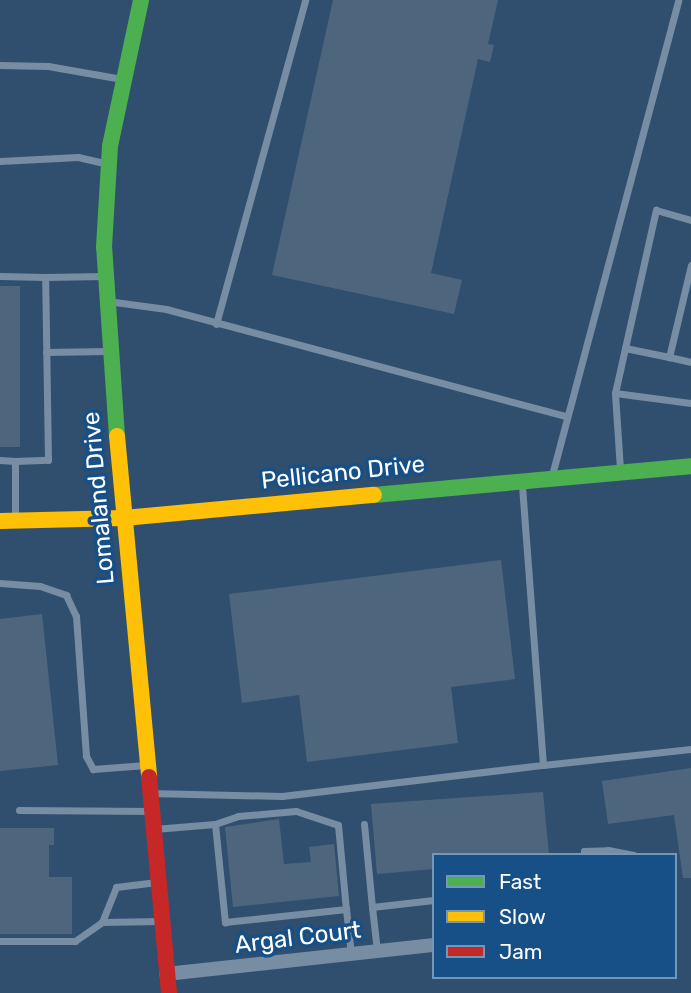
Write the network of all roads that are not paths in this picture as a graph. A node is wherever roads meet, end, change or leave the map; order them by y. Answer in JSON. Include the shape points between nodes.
{"nodes":[{"id":1,"x":141,"y":0,"type":"edge"},
{"id":2,"x":305,"y":0,"type":"edge"},
{"id":3,"x":678,"y":0,"type":"edge"},
{"id":4,"x":0,"y":65,"type":"edge"},
{"id":5,"x":122,"y":79,"type":"junction"},
{"id":6,"x":0,"y":161,"type":"edge"},
{"id":7,"x":108,"y":164,"type":"junction"},
{"id":8,"x":691,"y":220,"type":"edge"},
{"id":9,"x":691,"y":265,"type":"edge"},
{"id":10,"x":0,"y":276,"type":"edge"},
{"id":11,"x":105,"y":276,"type":"junction"},
{"id":12,"x":45,"y":277,"type":"junction"},
{"id":13,"x":106,"y":301,"type":"junction"},
{"id":14,"x":216,"y":324,"type":"junction"},
{"id":15,"x":625,"y":348,"type":"junction"},
{"id":16,"x":109,"y":351,"type":"junction"},
{"id":17,"x":46,"y":352,"type":"junction"},
{"id":18,"x":668,"y":357,"type":"junction"},
{"id":19,"x":691,"y":362,"type":"edge"},
{"id":20,"x":615,"y":393,"type":"junction"},
{"id":21,"x":691,"y":403,"type":"edge"},
{"id":22,"x":564,"y":416,"type":"junction"},
{"id":23,"x":0,"y":460,"type":"edge"},
{"id":24,"x":15,"y":461,"type":"junction"},
{"id":25,"x":620,"y":469,"type":"junction"},
{"id":26,"x":690,"y":470,"type":"edge"},
{"id":27,"x":552,"y":475,"type":"junction"},
{"id":28,"x":522,"y":478,"type":"junction"},
{"id":29,"x":124,"y":518,"type":"junction"},
{"id":30,"x":7,"y":522,"type":"edge"},
{"id":31,"x":0,"y":583,"type":"edge"},
{"id":32,"x":691,"y":748,"type":"edge"},
{"id":33,"x":146,"y":765,"type":"junction"},
{"id":34,"x":543,"y":765,"type":"junction"},
{"id":35,"x":149,"y":793,"type":"junction"},
{"id":36,"x":19,"y":810,"type":"dead end"},
{"id":37,"x":151,"y":811,"type":"junction"},
{"id":38,"x":215,"y":824,"type":"junction"},
{"id":39,"x":364,"y":824,"type":"dead end"},
{"id":40,"x":152,"y":829,"type":"junction"},
{"id":41,"x":584,"y":853,"type":"edge"},
{"id":42,"x":624,"y":853,"type":"edge"},
{"id":43,"x":155,"y":882,"type":"junction"},
{"id":44,"x":432,"y":900,"type":"edge"},
{"id":45,"x":372,"y":907,"type":"junction"},
{"id":46,"x":346,"y":909,"type":"junction"},
{"id":47,"x":161,"y":921,"type":"junction"},
{"id":48,"x":102,"y":922,"type":"junction"},
{"id":49,"x":0,"y":941,"type":"edge"},
{"id":50,"x":432,"y":945,"type":"edge"},
{"id":51,"x":377,"y":952,"type":"junction"},
{"id":52,"x":351,"y":956,"type":"junction"},
{"id":53,"x":166,"y":974,"type":"junction"},
{"id":54,"x":169,"y":993,"type":"edge"}],
"edges":[{"from":1,"to":5,"type":"street","name":"Lomaland Drive"},
{"from":2,"to":14,"type":"lane"},
{"from":3,"to":22,"type":"lane"},
{"from":4,"to":5,"type":"lane","via":[[48,66]]},
{"from":5,"to":7,"type":"street","name":"Lomaland Drive"},
{"from":6,"to":7,"type":"lane","via":[[78,158]]},
{"from":7,"to":11,"type":"street","name":"Lomaland Drive"},
{"from":8,"to":15,"type":"lane","via":[[656,210]]},
{"from":9,"to":18,"type":"lane"},
{"from":10,"to":12,"type":"lane"},
{"from":11,"to":12,"type":"lane"},
{"from":11,"to":13,"type":"street","name":"Lomaland Drive"},
{"from":12,"to":17,"type":"lane"},
{"from":13,"to":14,"type":"lane","via":[[166,309]]},
{"from":13,"to":16,"type":"street","name":"Lomaland Drive"},
{"from":14,"to":22,"type":"lane"},
{"from":15,"to":18,"type":"lane"},
{"from":15,"to":20,"type":"lane"},
{"from":16,"to":17,"type":"lane"},
{"from":16,"to":29,"type":"street","name":"Lomaland Drive"},
{"from":17,"to":24,"type":"lane","via":[[48,460]]},
{"from":18,"to":19,"type":"lane"},
{"from":20,"to":21,"type":"lane"},
{"from":20,"to":25,"type":"lane"},
{"from":22,"to":27,"type":"lane"},
{"from":23,"to":24,"type":"lane"},
{"from":24,"to":30,"type":"lane"},
{"from":25,"to":26,"type":"street","name":"Pellicano Drive"},
{"from":25,"to":27,"type":"street","name":"Pellicano Drive"},
{"from":27,"to":28,"type":"street","name":"Pellicano Drive"},
{"from":28,"to":29,"type":"street","name":"Pellicano Drive"},
{"from":28,"to":34,"type":"lane"},
{"from":29,"to":30,"type":"street","name":"Pellicano Drive"},
{"from":29,"to":33,"type":"street","name":"Lomaland Drive"},
{"from":31,"to":33,"type":"lane","via":[[40,586],[66,595],[76,616],[86,756],[93,769]]},
{"from":32,"to":34,"type":"lane"},
{"from":33,"to":35,"type":"street","name":"Lomaland Drive"},
{"from":34,"to":35,"type":"lane","via":[[282,796]]},
{"from":35,"to":37,"type":"street","name":"Lomaland Drive"},
{"from":36,"to":37,"type":"lane"},
{"from":37,"to":40,"type":"street","name":"Lomaland Drive"},
{"from":38,"to":40,"type":"lane"},
{"from":38,"to":46,"type":"lane","via":[[238,816],[296,811],[338,825]]},
{"from":38,"to":46,"type":"lane","via":[[225,922]]},
{"from":39,"to":45,"type":"lane"},
{"from":40,"to":43,"type":"street","name":"Lomaland Drive"},
{"from":41,"to":42,"type":"lane"},
{"from":43,"to":47,"type":"street","name":"Lomaland Drive"},
{"from":43,"to":48,"type":"lane","via":[[116,887]]},
{"from":44,"to":45,"type":"lane"},
{"from":45,"to":51,"type":"lane"},
{"from":46,"to":52,"type":"lane"},
{"from":47,"to":48,"type":"lane"},
{"from":47,"to":53,"type":"street","name":"Lomaland Drive"},
{"from":48,"to":49,"type":"lane","via":[[75,941]]},
{"from":50,"to":51,"type":"street","name":"Argal Court"},
{"from":51,"to":52,"type":"street","name":"Argal Court"},
{"from":52,"to":53,"type":"street","name":"Argal Court"},
{"from":53,"to":54,"type":"street","name":"Lomaland Drive"}]}
